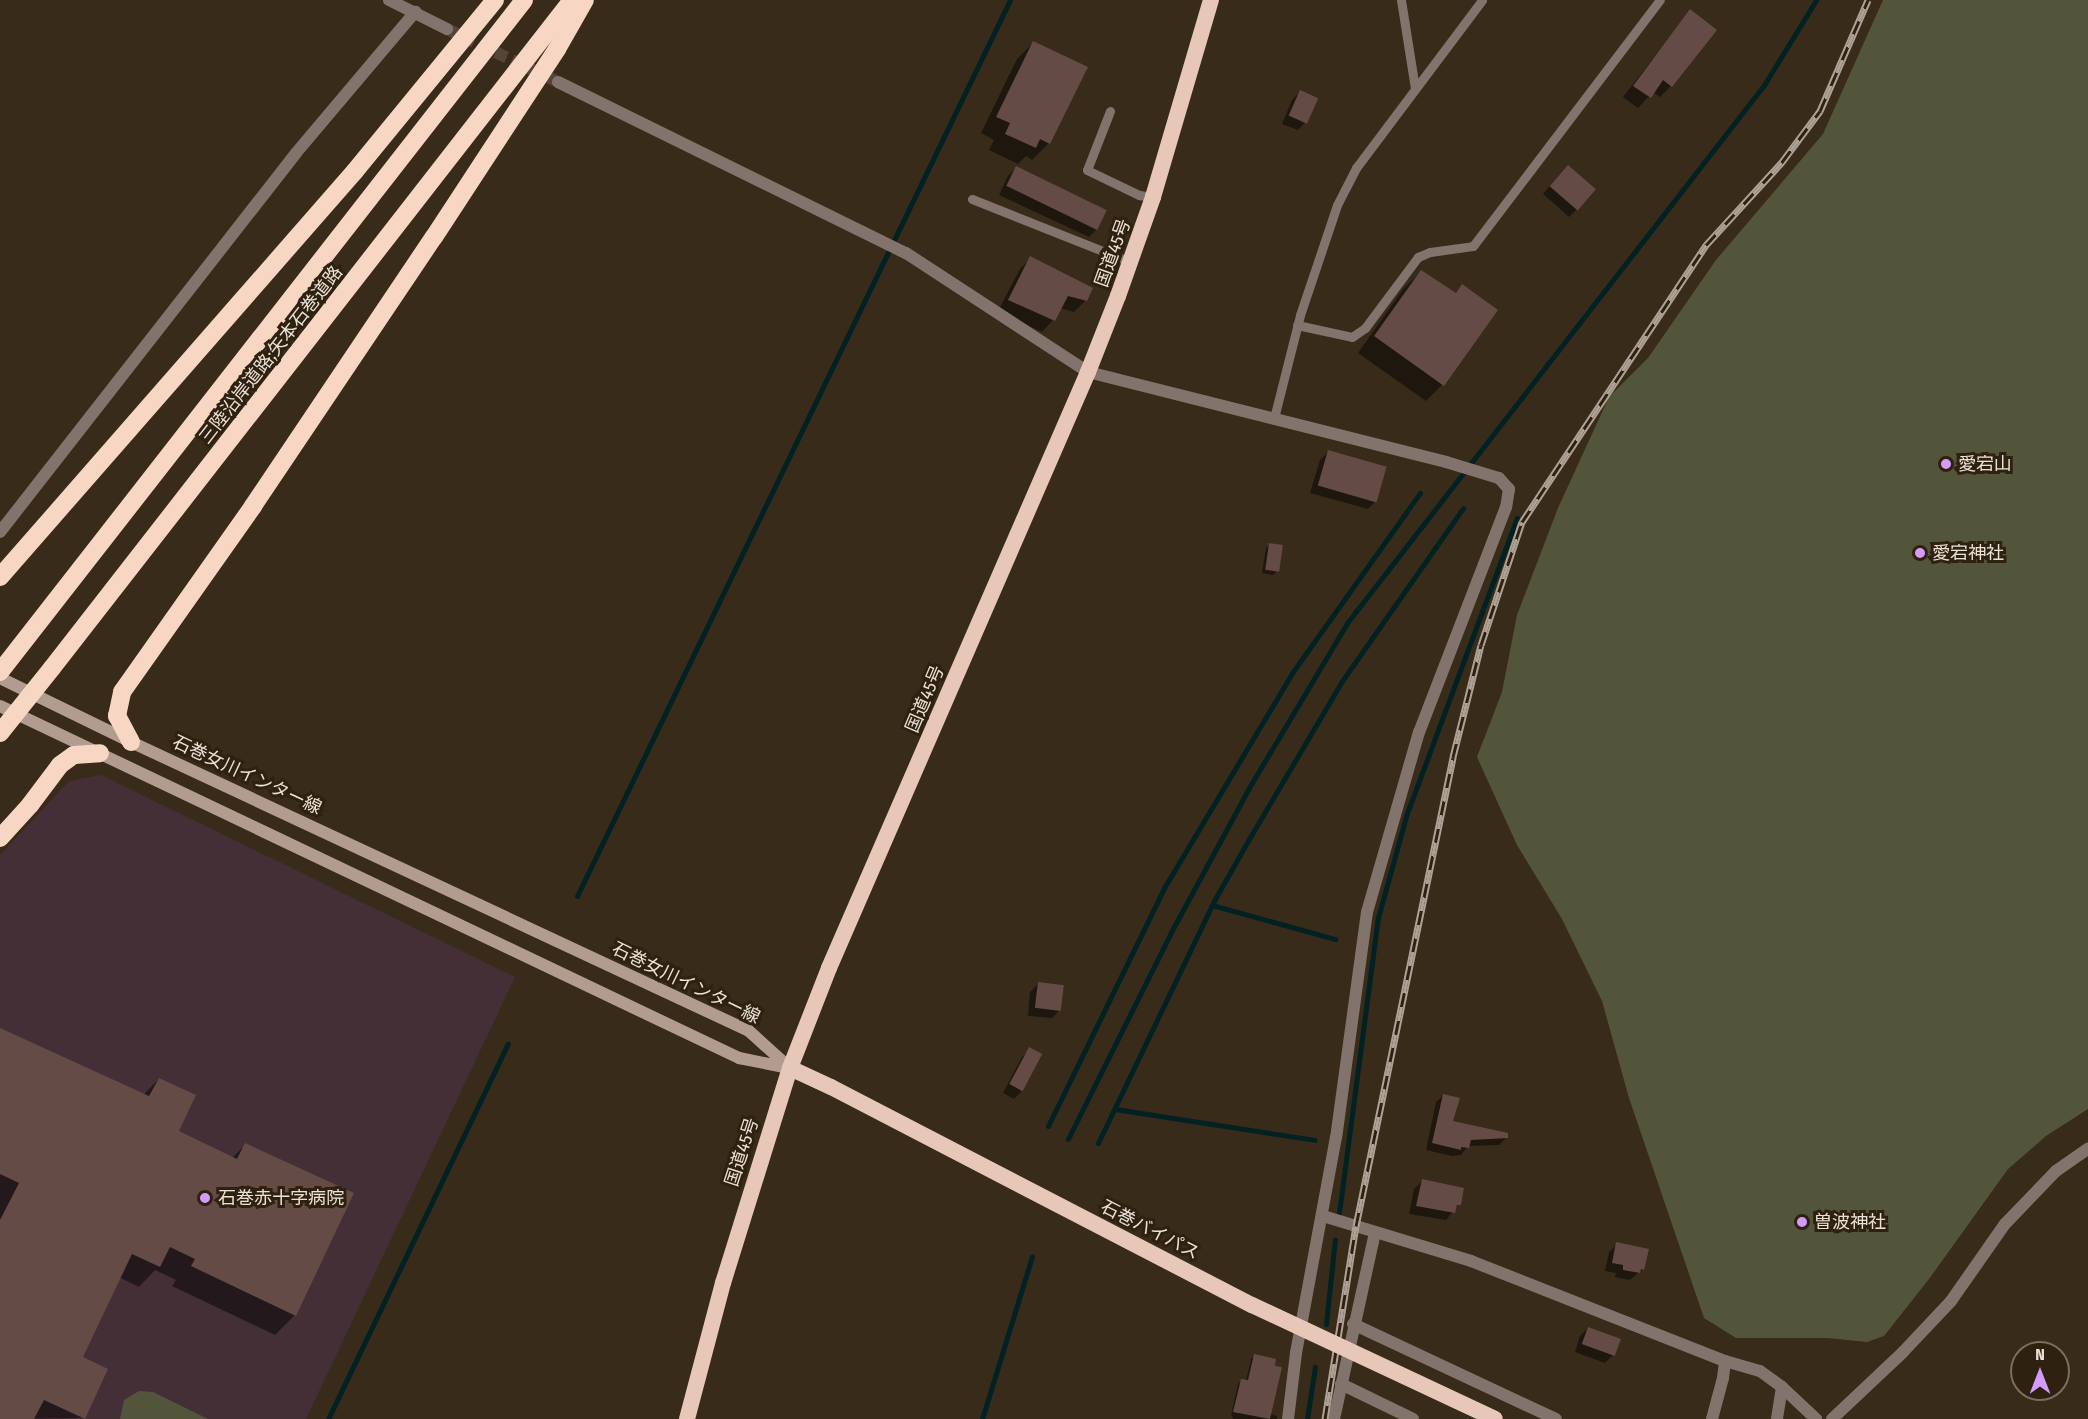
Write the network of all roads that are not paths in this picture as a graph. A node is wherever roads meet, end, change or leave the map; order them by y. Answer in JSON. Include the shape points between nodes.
{"nodes":[{"id":1,"x":389,"y":0,"type":"edge"},
{"id":2,"x":495,"y":0,"type":"edge"},
{"id":3,"x":524,"y":0,"type":"edge"},
{"id":4,"x":572,"y":0,"type":"edge"},
{"id":5,"x":585,"y":0,"type":"edge"},
{"id":6,"x":1211,"y":0,"type":"edge"},
{"id":7,"x":1401,"y":0,"type":"edge"},
{"id":8,"x":1482,"y":0,"type":"edge"},
{"id":9,"x":1660,"y":0,"type":"edge"},
{"id":10,"x":415,"y":12,"type":"junction"},
{"id":11,"x":447,"y":29,"type":"tunnel mouth"},
{"id":12,"x":558,"y":82,"type":"tunnel mouth"},
{"id":13,"x":1415,"y":88,"type":"junction"},
{"id":14,"x":1110,"y":111,"type":"dead end"},
{"id":15,"x":1154,"y":197,"type":"junction"},
{"id":16,"x":972,"y":199,"type":"dead end"},
{"id":17,"x":1130,"y":262,"type":"junction"},
{"id":18,"x":1297,"y":325,"type":"junction"},
{"id":19,"x":1088,"y":372,"type":"junction"},
{"id":20,"x":1274,"y":418,"type":"junction"},
{"id":21,"x":0,"y":532,"type":"edge"},
{"id":22,"x":0,"y":577,"type":"edge"},
{"id":23,"x":0,"y":672,"type":"edge"},
{"id":24,"x":0,"y":678,"type":"edge"},
{"id":25,"x":0,"y":706,"type":"edge"},
{"id":26,"x":0,"y":733,"type":"edge"},
{"id":27,"x":131,"y":742,"type":"junction"},
{"id":28,"x":100,"y":753,"type":"junction"},
{"id":29,"x":0,"y":838,"type":"edge"},
{"id":30,"x":790,"y":1068,"type":"junction"},
{"id":31,"x":2088,"y":1149,"type":"edge"},
{"id":32,"x":1323,"y":1216,"type":"junction"},
{"id":33,"x":1375,"y":1233,"type":"junction"},
{"id":34,"x":1353,"y":1324,"type":"junction"},
{"id":35,"x":1725,"y":1361,"type":"junction"},
{"id":36,"x":1341,"y":1384,"type":"junction"},
{"id":37,"x":1782,"y":1387,"type":"junction"},
{"id":38,"x":687,"y":1419,"type":"edge"},
{"id":39,"x":1288,"y":1419,"type":"edge"},
{"id":40,"x":1334,"y":1419,"type":"edge"},
{"id":41,"x":1413,"y":1419,"type":"edge"},
{"id":42,"x":1495,"y":1419,"type":"edge"},
{"id":43,"x":1556,"y":1419,"type":"edge"},
{"id":44,"x":1712,"y":1419,"type":"edge"},
{"id":45,"x":1777,"y":1419,"type":"edge"},
{"id":46,"x":1816,"y":1419,"type":"edge"},
{"id":47,"x":1833,"y":1419,"type":"edge"}],
"edges":[{"from":1,"to":10,"type":"street"},
{"from":2,"to":22,"type":"highway","via":[[355,171]]},
{"from":3,"to":23,"type":"highway","name":"三陸沿岸道路;矢本石巻道路"},
{"from":4,"to":26,"type":"highway","name":"三陸沿岸道路;矢本石巻道路","bridge":true},
{"from":5,"to":27,"type":"highway","via":[[434,237],[122,692],[117,716]]},
{"from":6,"to":15,"type":"highway","name":"国道45号"},
{"from":7,"to":13,"type":"lane"},
{"from":8,"to":13,"type":"lane"},
{"from":9,"to":18,"type":"lane","via":[[1473,246],[1418,257],[1365,328],[1352,337]]},
{"from":10,"to":11,"type":"street"},
{"from":10,"to":21,"type":"street","via":[[296,153]]},
{"from":12,"to":19,"type":"street","via":[[898,249]]},
{"from":13,"to":18,"type":"lane","via":[[1356,168],[1337,205]]},
{"from":14,"to":15,"type":"lane","via":[[1087,170],[1139,195]]},
{"from":15,"to":17,"type":"highway","name":"国道45号"},
{"from":16,"to":17,"type":"lane"},
{"from":17,"to":19,"type":"highway","name":"国道45号"},
{"from":18,"to":20,"type":"lane"},
{"from":19,"to":20,"type":"street"},
{"from":19,"to":30,"type":"highway","name":"国道45号","via":[[834,957]]},
{"from":20,"to":32,"type":"street","via":[[1483,472],[1499,478],[1509,489],[1506,507],[1419,732],[1386,836],[1367,912]]},
{"from":24,"to":27,"type":"main road","name":"石巻女川インター線"},
{"from":25,"to":28,"type":"main road"},
{"from":27,"to":30,"type":"main road","name":"石巻女川インター線","via":[[749,1031]]},
{"from":28,"to":29,"type":"highway","via":[[74,755],[60,765]]},
{"from":28,"to":30,"type":"main road","via":[[739,1058]]},
{"from":30,"to":38,"type":"highway","name":"国道45号","via":[[726,1272]]},
{"from":30,"to":42,"type":"highway","name":"石巻バイパス","bridge":true,"via":[[1252,1305]]},
{"from":31,"to":47,"type":"street","via":[[2056,1171],[2005,1224],[1951,1301]]},
{"from":32,"to":33,"type":"street"},
{"from":32,"to":39,"type":"street","via":[[1296,1353]]},
{"from":33,"to":34,"type":"street"},
{"from":33,"to":35,"type":"street","via":[[1471,1261]]},
{"from":34,"to":36,"type":"street"},
{"from":34,"to":43,"type":"street"},
{"from":35,"to":37,"type":"street","via":[[1760,1371]]},
{"from":35,"to":44,"type":"street"},
{"from":36,"to":40,"type":"street"},
{"from":36,"to":41,"type":"street"},
{"from":37,"to":45,"type":"street"},
{"from":37,"to":46,"type":"street"}]}
